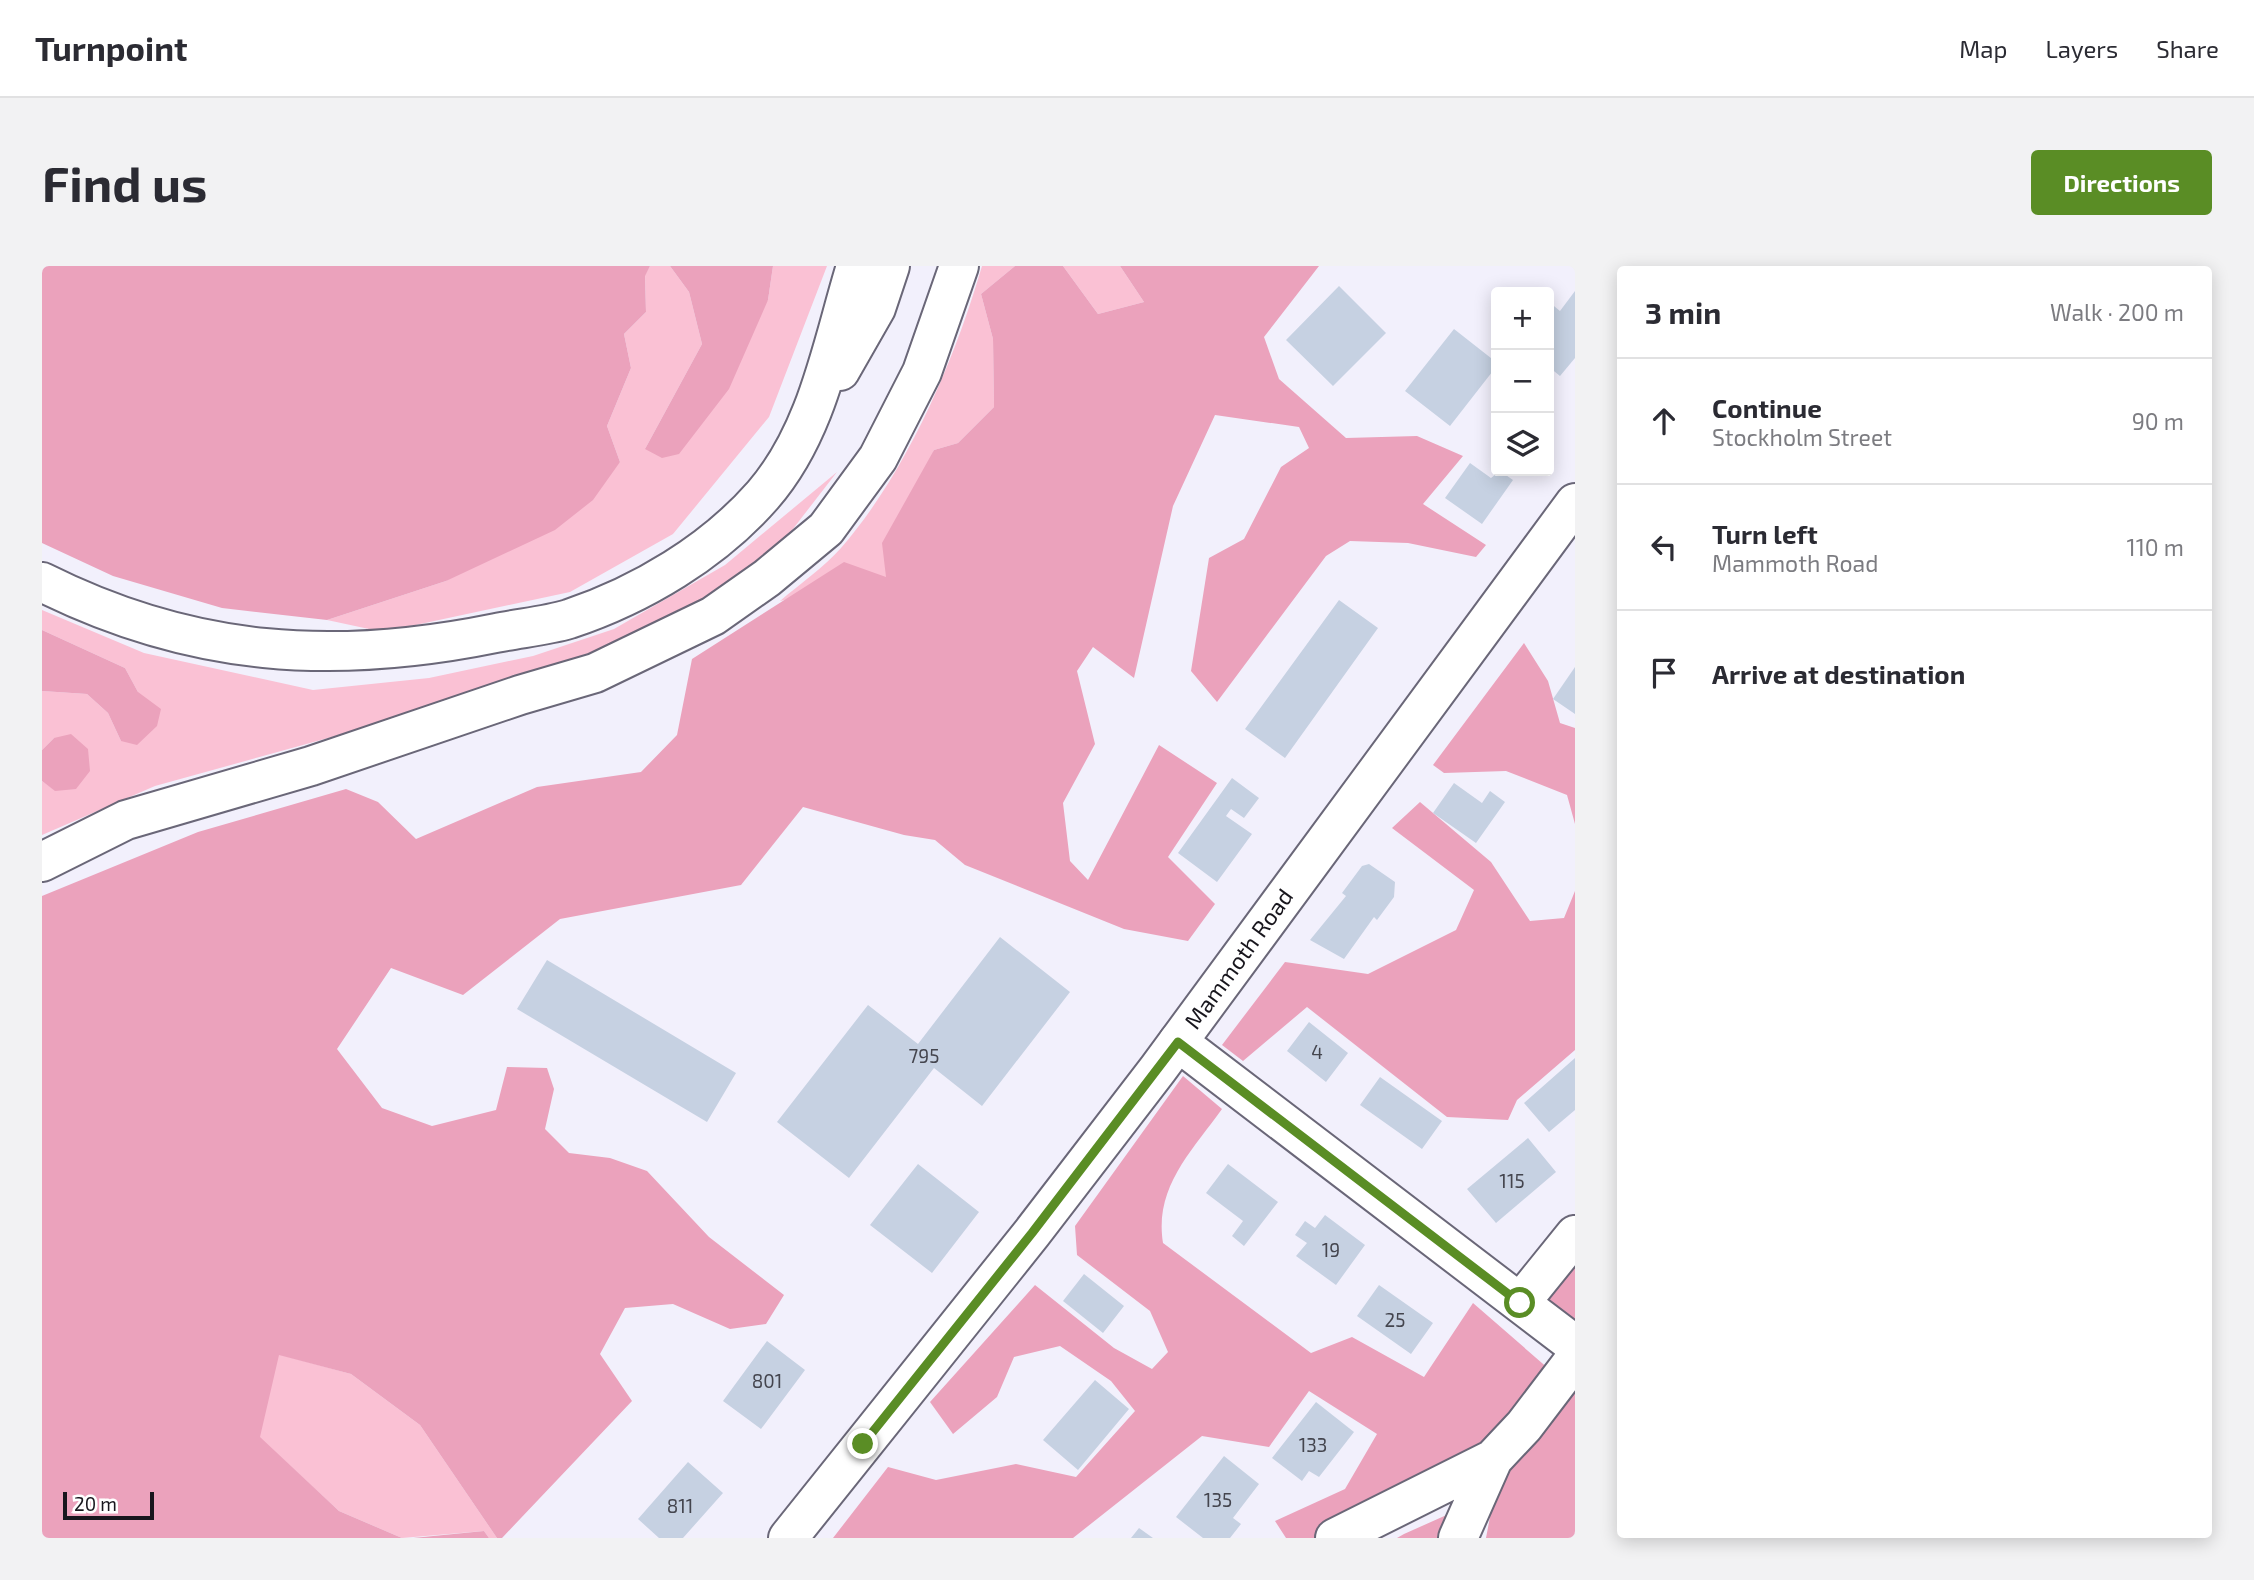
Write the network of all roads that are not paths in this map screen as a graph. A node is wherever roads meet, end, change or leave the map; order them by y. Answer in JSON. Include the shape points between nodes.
{"nodes":[{"id":1,"x":856,"y":266,"type":"edge"},
{"id":2,"x":890,"y":266,"type":"edge"},
{"id":3,"x":959,"y":266,"type":"edge"},
{"id":4,"x":807,"y":428,"type":"junction"},
{"id":5,"x":1575,"y":503,"type":"edge"},
{"id":6,"x":42,"y":582,"type":"edge"},
{"id":7,"x":42,"y":862,"type":"edge"},
{"id":8,"x":1178,"y":1042,"type":"junction"},
{"id":9,"x":1575,"y":1236,"type":"edge"},
{"id":10,"x":1520,"y":1303,"type":"junction"},
{"id":11,"x":1575,"y":1345,"type":"edge"},
{"id":12,"x":1575,"y":1359,"type":"edge"},
{"id":13,"x":1493,"y":1459,"type":"junction"},
{"id":14,"x":788,"y":1538,"type":"edge"},
{"id":15,"x":1335,"y":1538,"type":"edge"},
{"id":16,"x":1458,"y":1538,"type":"edge"}],
"edges":[{"from":1,"to":4,"type":"main road"},
{"from":2,"to":4,"type":"main road","via":[[876,308]]},
{"from":3,"to":7,"type":"main road","via":[[922,372],[878,458],[827,529],[713,616],[595,673],[311,766],[126,820]]},
{"from":4,"to":6,"type":"main road","via":[[765,494],[709,546],[633,592],[568,619],[429,646],[287,651],[217,642],[148,625],[81,602]]},
{"from":5,"to":8,"type":"main road","name":"Mammoth Road"},
{"from":8,"to":10,"type":"main road"},
{"from":8,"to":14,"type":"main road","name":"Mammoth Road"},
{"from":9,"to":10,"type":"main road"},
{"from":10,"to":11,"type":"main road"},
{"from":12,"to":13,"type":"main road"},
{"from":13,"to":15,"type":"main road"},
{"from":13,"to":16,"type":"main road"}]}
